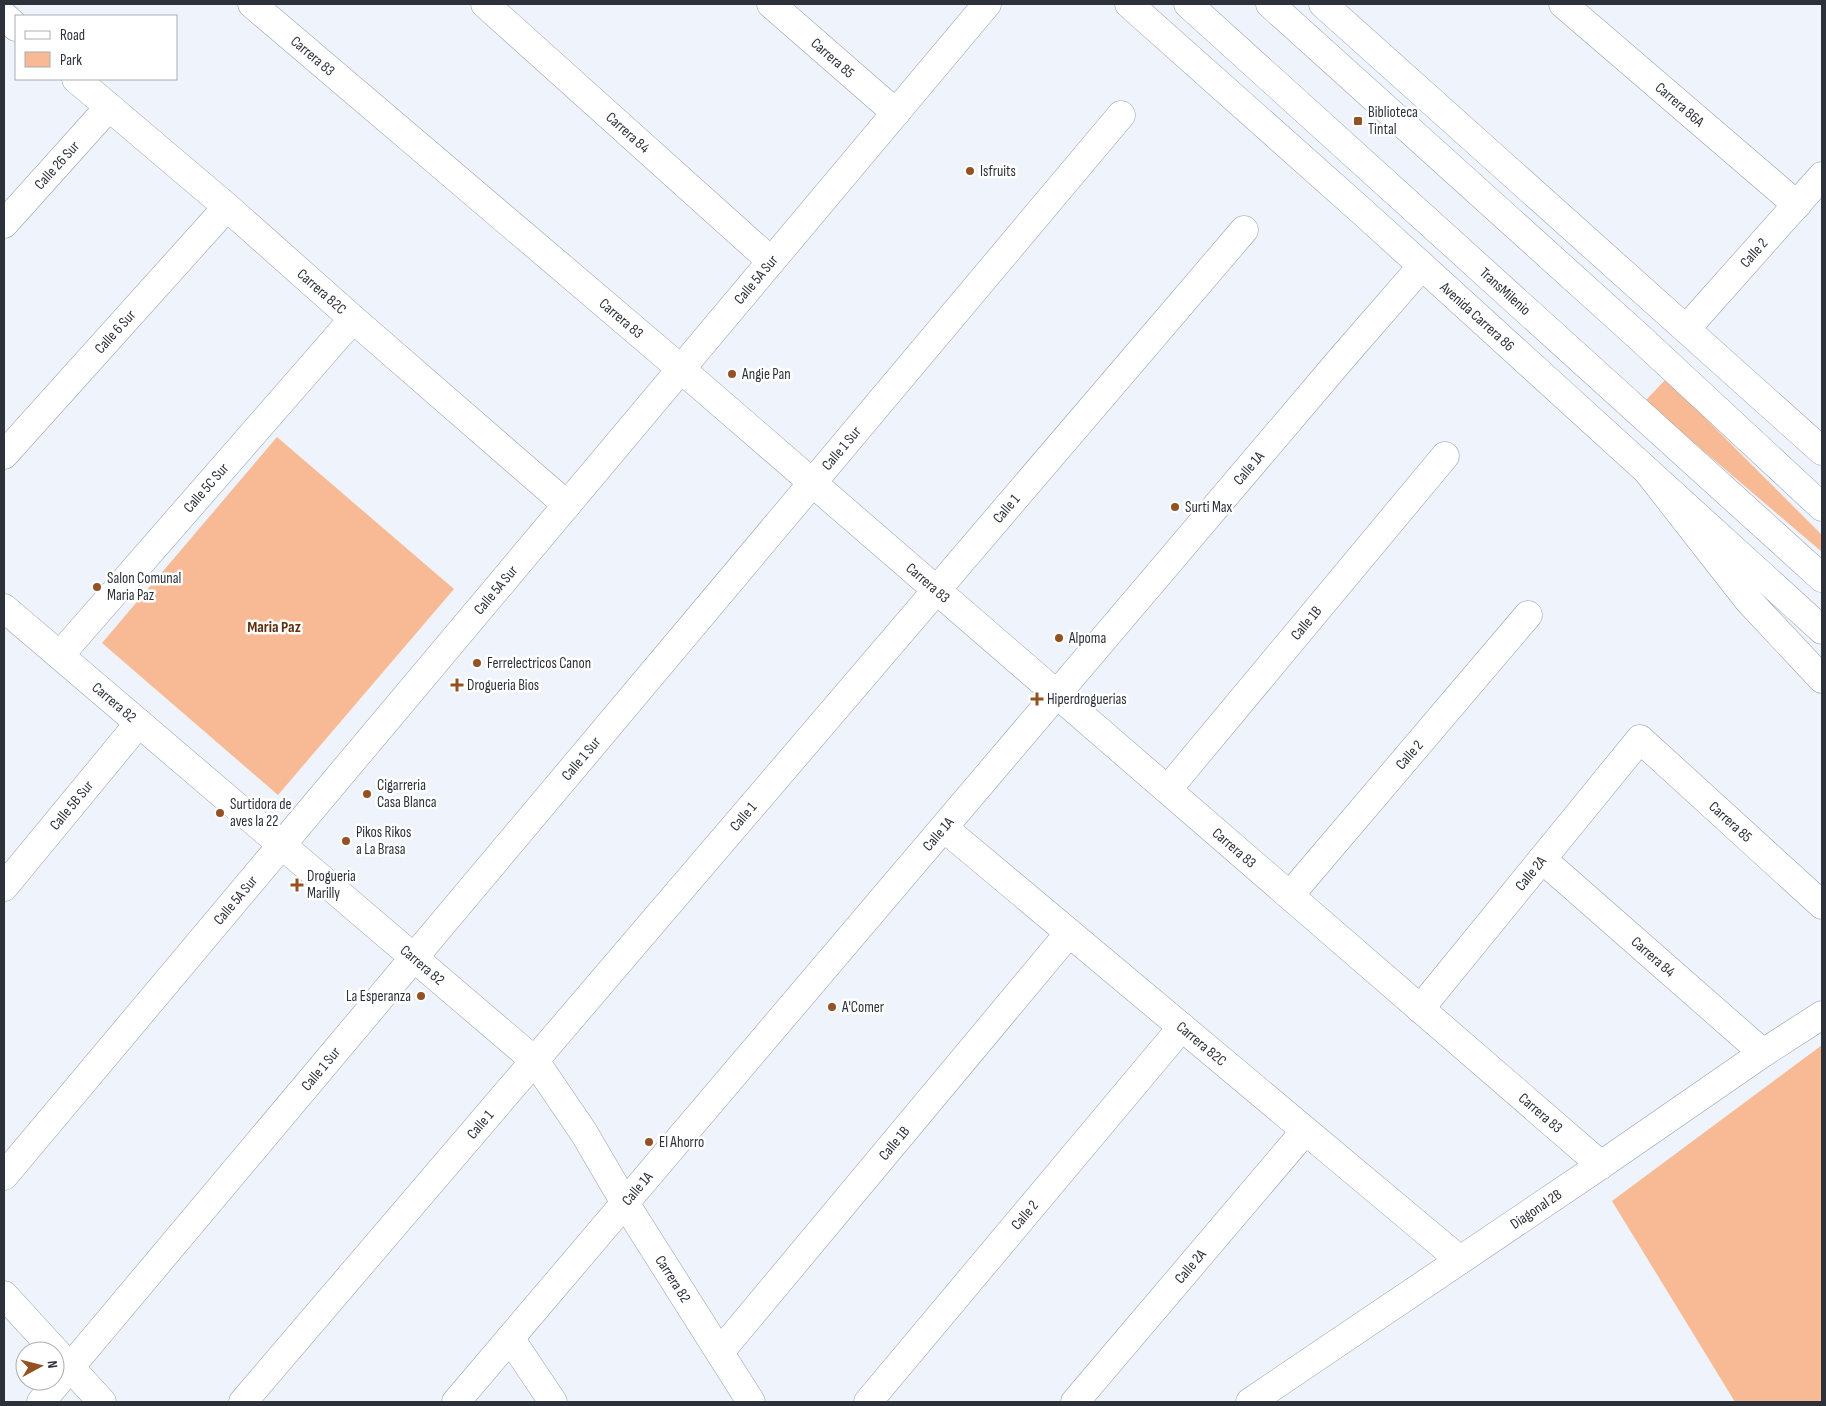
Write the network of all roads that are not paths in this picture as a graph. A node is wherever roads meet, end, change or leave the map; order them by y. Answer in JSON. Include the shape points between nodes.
{"nodes":[{"id":1,"x":252,"y":4,"type":"edge"},
{"id":2,"x":485,"y":4,"type":"edge"},
{"id":3,"x":771,"y":4,"type":"edge"},
{"id":4,"x":987,"y":4,"type":"edge"},
{"id":5,"x":1129,"y":4,"type":"edge"},
{"id":6,"x":1188,"y":4,"type":"edge"},
{"id":7,"x":1270,"y":4,"type":"edge"},
{"id":8,"x":1323,"y":4,"type":"edge"},
{"id":9,"x":1562,"y":4,"type":"edge"},
{"id":10,"x":4,"y":16,"type":"edge"},
{"id":11,"x":15,"y":26,"type":"edge"},
{"id":12,"x":77,"y":80,"type":"edge"},
{"id":13,"x":109,"y":107,"type":"junction"},
{"id":14,"x":896,"y":113,"type":"junction"},
{"id":15,"x":1121,"y":115,"type":"dead end"},
{"id":16,"x":1822,"y":176,"type":"edge"},
{"id":17,"x":1797,"y":205,"type":"junction"},
{"id":18,"x":227,"y":207,"type":"junction"},
{"id":19,"x":4,"y":224,"type":"edge"},
{"id":20,"x":1244,"y":230,"type":"dead end"},
{"id":21,"x":771,"y":261,"type":"junction"},
{"id":22,"x":1422,"y":266,"type":"junction"},
{"id":23,"x":353,"y":319,"type":"junction"},
{"id":24,"x":1686,"y":329,"type":"junction"},
{"id":25,"x":681,"y":368,"type":"junction"},
{"id":26,"x":1752,"y":389,"type":"junction"},
{"id":27,"x":1822,"y":438,"type":"edge"},
{"id":28,"x":1822,"y":451,"type":"edge"},
{"id":29,"x":4,"y":455,"type":"edge"},
{"id":30,"x":1446,"y":456,"type":"dead end"},
{"id":31,"x":1648,"y":472,"type":"junction"},
{"id":32,"x":813,"y":482,"type":"junction"},
{"id":33,"x":567,"y":505,"type":"junction"},
{"id":34,"x":1822,"y":508,"type":"edge"},
{"id":35,"x":1822,"y":578,"type":"edge"},
{"id":36,"x":938,"y":590,"type":"junction"},
{"id":37,"x":4,"y":608,"type":"edge"},
{"id":38,"x":1528,"y":615,"type":"dead end"},
{"id":39,"x":1822,"y":630,"type":"edge"},
{"id":40,"x":60,"y":655,"type":"junction"},
{"id":41,"x":1822,"y":678,"type":"edge"},
{"id":42,"x":1057,"y":694,"type":"junction"},
{"id":43,"x":139,"y":724,"type":"junction"},
{"id":44,"x":1640,"y":739,"type":"joint"},
{"id":45,"x":1168,"y":790,"type":"junction"},
{"id":46,"x":944,"y":828,"type":"junction"},
{"id":47,"x":281,"y":845,"type":"junction"},
{"id":48,"x":1542,"y":859,"type":"junction"},
{"id":49,"x":8,"y":874,"type":"edge"},
{"id":50,"x":1290,"y":895,"type":"junction"},
{"id":51,"x":1822,"y":905,"type":"edge"},
{"id":52,"x":1069,"y":932,"type":"junction"},
{"id":53,"x":413,"y":958,"type":"junction"},
{"id":54,"x":1420,"y":1009,"type":"junction"},
{"id":55,"x":1822,"y":1015,"type":"edge"},
{"id":56,"x":1182,"y":1027,"type":"junction"},
{"id":57,"x":1763,"y":1053,"type":"junction"},
{"id":58,"x":535,"y":1061,"type":"junction"},
{"id":59,"x":1305,"y":1131,"type":"junction"},
{"id":60,"x":1601,"y":1165,"type":"junction"},
{"id":61,"x":4,"y":1176,"type":"edge"},
{"id":62,"x":625,"y":1203,"type":"junction"},
{"id":63,"x":1460,"y":1260,"type":"junction"},
{"id":64,"x":4,"y":1295,"type":"edge"},
{"id":65,"x":510,"y":1338,"type":"junction"},
{"id":66,"x":720,"y":1352,"type":"junction"},
{"id":67,"x":70,"y":1367,"type":"junction"},
{"id":68,"x":41,"y":1402,"type":"edge"},
{"id":69,"x":102,"y":1402,"type":"edge"},
{"id":70,"x":243,"y":1402,"type":"edge"},
{"id":71,"x":456,"y":1402,"type":"edge"},
{"id":72,"x":553,"y":1402,"type":"edge"},
{"id":73,"x":751,"y":1402,"type":"edge"},
{"id":74,"x":868,"y":1402,"type":"edge"},
{"id":75,"x":1075,"y":1402,"type":"edge"},
{"id":76,"x":1250,"y":1402,"type":"edge"}],
"edges":[{"from":1,"to":25,"type":"main road","name":"Carrera 83"},
{"from":2,"to":21,"type":"main road","name":"Carrera 84"},
{"from":3,"to":14,"type":"main road","name":"Carrera 85"},
{"from":4,"to":14,"type":"main road","name":"Calle 5A Sur"},
{"from":5,"to":22,"type":"main road","name":"Avenida Carrera 86"},
{"from":6,"to":35,"type":"main road","name":"TransMilenio"},
{"from":7,"to":34,"type":"main road","via":[[1645,342]]},
{"from":8,"to":24,"type":"main road"},
{"from":9,"to":17,"type":"main road","name":"Carrera 86A"},
{"from":10,"to":11,"type":"main road"},
{"from":12,"to":13,"type":"main road","name":"Carrera 82C"},
{"from":13,"to":18,"type":"main road","name":"Carrera 82C"},
{"from":13,"to":19,"type":"main road","name":"Calle 26 Sur"},
{"from":14,"to":21,"type":"main road","name":"Calle 5A Sur"},
{"from":15,"to":32,"type":"main road","name":"Calle 1 Sur"},
{"from":16,"to":17,"type":"main road","name":"Calle 2"},
{"from":17,"to":24,"type":"main road","name":"Calle 2"},
{"from":18,"to":23,"type":"main road","name":"Carrera 82C"},
{"from":18,"to":29,"type":"main road","name":"Calle 6 Sur"},
{"from":20,"to":36,"type":"main road","name":"Calle 1"},
{"from":21,"to":25,"type":"main road","name":"Calle 5A Sur"},
{"from":22,"to":31,"type":"main road","name":"Avenida Carrera 86"},
{"from":22,"to":42,"type":"main road","name":"Calle 1A"},
{"from":23,"to":33,"type":"main road","name":"Carrera 82C"},
{"from":23,"to":40,"type":"main road","name":"Calle 5C Sur"},
{"from":24,"to":26,"type":"main road"},
{"from":25,"to":32,"type":"main road","name":"Carrera 83"},
{"from":25,"to":33,"type":"main road","name":"Calle 5A Sur"},
{"from":26,"to":27,"type":"main road"},
{"from":26,"to":28,"type":"main road"},
{"from":30,"to":45,"type":"main road","name":"Calle 1B"},
{"from":31,"to":39,"type":"main road","name":"Avenida Carrera 86"},
{"from":31,"to":41,"type":"main road","via":[[1748,600]]},
{"from":32,"to":36,"type":"main road","name":"Carrera 83"},
{"from":32,"to":53,"type":"main road","name":"Calle 1 Sur"},
{"from":33,"to":47,"type":"main road","name":"Calle 5A Sur"},
{"from":36,"to":42,"type":"main road","name":"Carrera 83"},
{"from":36,"to":58,"type":"main road","name":"Calle 1"},
{"from":37,"to":40,"type":"main road","name":"Carrera 82"},
{"from":38,"to":50,"type":"main road","name":"Calle 2"},
{"from":40,"to":43,"type":"main road","name":"Carrera 82"},
{"from":42,"to":45,"type":"main road","name":"Carrera 83"},
{"from":42,"to":46,"type":"main road","name":"Calle 1A"},
{"from":43,"to":47,"type":"main road","name":"Carrera 82"},
{"from":43,"to":49,"type":"main road","name":"Calle 5B Sur"},
{"from":44,"to":48,"type":"main road","name":"Calle 2A"},
{"from":44,"to":51,"type":"main road","name":"Carrera 85"},
{"from":45,"to":50,"type":"main road","name":"Carrera 83"},
{"from":46,"to":52,"type":"main road","name":"Carrera 82C"},
{"from":46,"to":62,"type":"main road","name":"Calle 1A"},
{"from":47,"to":53,"type":"main road","name":"Carrera 82"},
{"from":47,"to":61,"type":"main road","name":"Calle 5A Sur"},
{"from":48,"to":54,"type":"main road","name":"Calle 2A"},
{"from":48,"to":57,"type":"main road","name":"Carrera 84"},
{"from":50,"to":54,"type":"main road","name":"Carrera 83"},
{"from":52,"to":56,"type":"main road","name":"Carrera 82C"},
{"from":52,"to":66,"type":"main road","name":"Calle 1B"},
{"from":53,"to":58,"type":"main road","name":"Carrera 82"},
{"from":53,"to":67,"type":"main road","name":"Calle 1 Sur"},
{"from":54,"to":60,"type":"main road","name":"Carrera 83"},
{"from":55,"to":57,"type":"main road","name":"Diagonal 2B"},
{"from":56,"to":59,"type":"main road","name":"Carrera 82C"},
{"from":56,"to":74,"type":"main road","name":"Calle 2"},
{"from":57,"to":60,"type":"main road","name":"Diagonal 2B"},
{"from":58,"to":62,"type":"main road","name":"Carrera 82","via":[[584,1133]]},
{"from":58,"to":70,"type":"main road","name":"Calle 1"},
{"from":59,"to":63,"type":"main road","name":"Carrera 82C"},
{"from":59,"to":75,"type":"main road","name":"Calle 2A"},
{"from":60,"to":63,"type":"main road","name":"Diagonal 2B"},
{"from":62,"to":65,"type":"main road","name":"Calle 1A"},
{"from":62,"to":66,"type":"main road","name":"Carrera 82"},
{"from":63,"to":76,"type":"main road","name":"Diagonal 2B"},
{"from":64,"to":67,"type":"main road"},
{"from":65,"to":71,"type":"main road","name":"Calle 1A"},
{"from":65,"to":72,"type":"main road"},
{"from":66,"to":73,"type":"main road","name":"Carrera 82"},
{"from":67,"to":68,"type":"main road","name":"Calle 1 Sur"},
{"from":67,"to":69,"type":"main road"}]}
